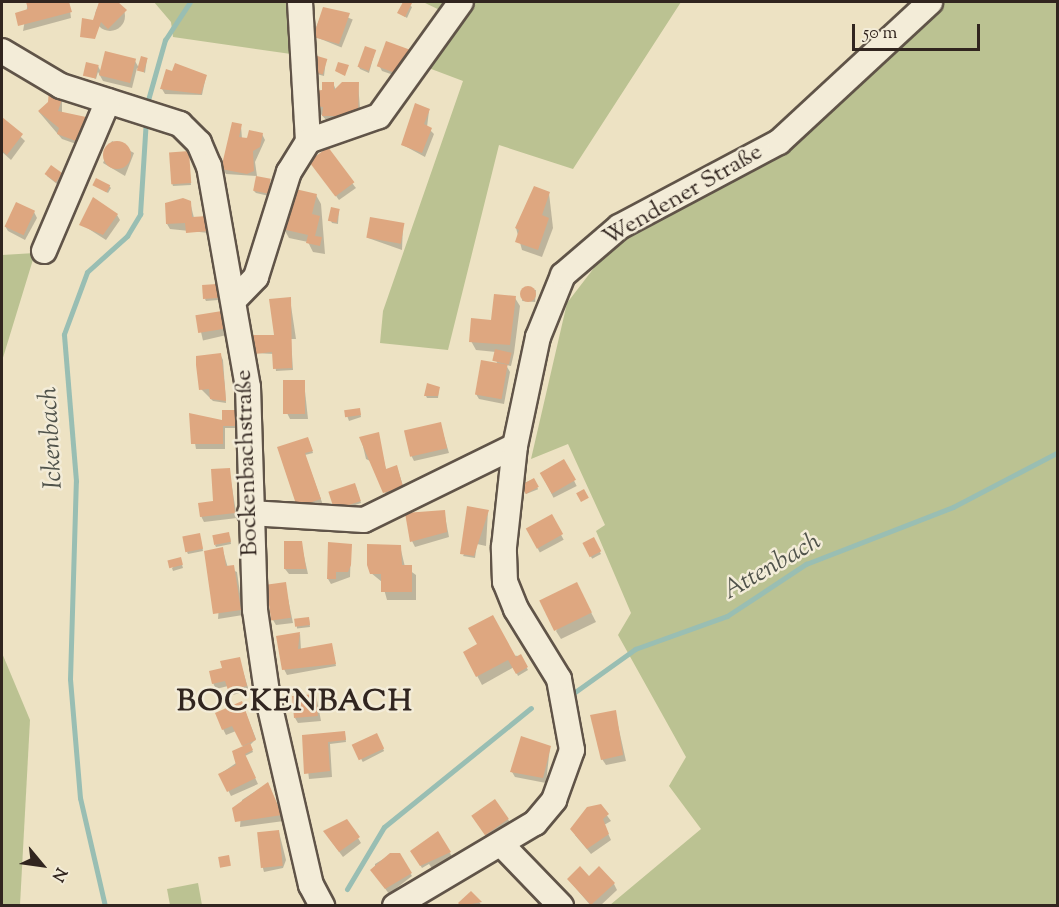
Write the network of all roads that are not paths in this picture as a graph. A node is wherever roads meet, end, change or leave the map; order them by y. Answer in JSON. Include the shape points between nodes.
{"nodes":[{"id":1,"x":300,"y":2,"type":"edge"},
{"id":2,"x":461,"y":2,"type":"edge"},
{"id":3,"x":930,"y":2,"type":"edge"},
{"id":4,"x":2,"y":51,"type":"edge"},
{"id":5,"x":108,"y":101,"type":"junction"},
{"id":6,"x":308,"y":141,"type":"junction"},
{"id":7,"x":44,"y":251,"type":"dead end"},
{"id":8,"x":236,"y":299,"type":"junction"},
{"id":9,"x":515,"y":446,"type":"junction"},
{"id":10,"x":250,"y":513,"type":"junction"},
{"id":11,"x":502,"y":845,"type":"junction"},
{"id":12,"x":316,"y":895,"type":"edge"},
{"id":13,"x":395,"y":906,"type":"edge"},
{"id":14,"x":561,"y":906,"type":"edge"}],
"edges":[{"from":1,"to":6,"type":"street"},
{"from":2,"to":6,"type":"street","via":[[380,116]]},
{"from":3,"to":9,"type":"street","name":"Wendener Straße","via":[[779,142],[619,227],[563,275],[546,307]]},
{"from":4,"to":5,"type":"street","name":"Bockenbachstraße","via":[[61,86]]},
{"from":5,"to":7,"type":"street"},
{"from":5,"to":8,"type":"street","name":"Bockenbachstraße","via":[[180,124],[199,142],[214,185]]},
{"from":6,"to":8,"type":"street","via":[[289,172],[256,277]]},
{"from":8,"to":10,"type":"street","name":"Bockenbachstraße","via":[[248,387]]},
{"from":9,"to":10,"type":"street","via":[[364,520]]},
{"from":9,"to":11,"type":"street","via":[[506,582],[559,680],[572,750],[554,800],[536,823]]},
{"from":10,"to":12,"type":"street","name":"Bockenbachstraße","via":[[255,610],[268,699]]},
{"from":11,"to":13,"type":"street"},
{"from":11,"to":14,"type":"street"}]}
